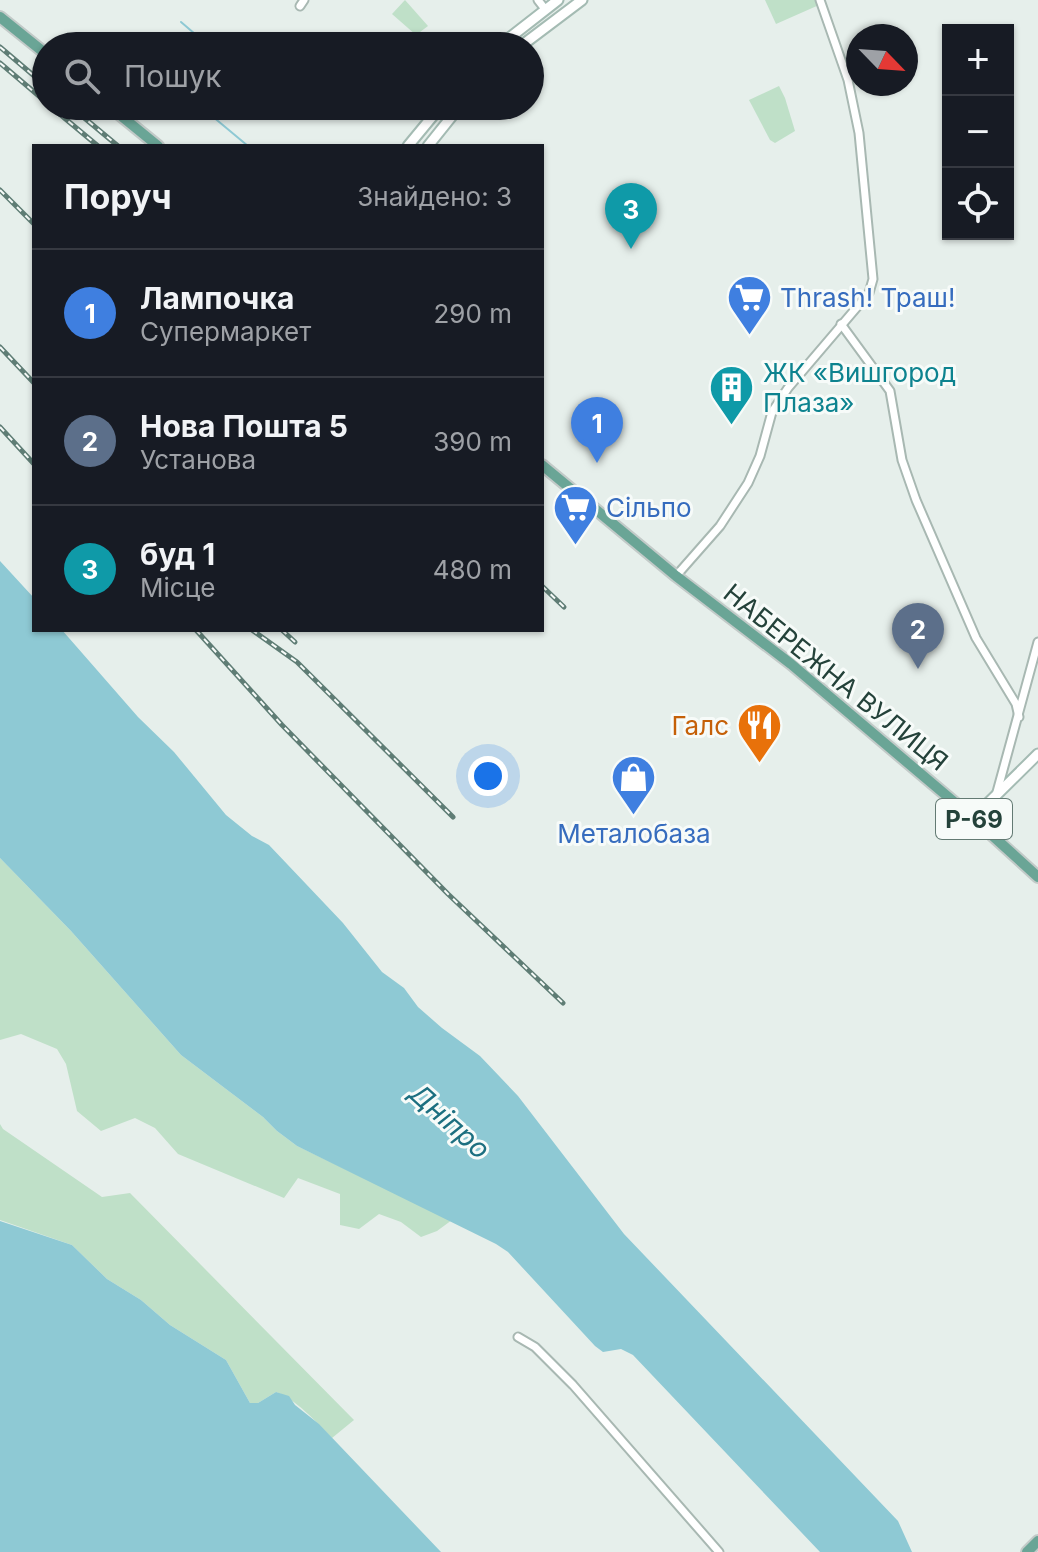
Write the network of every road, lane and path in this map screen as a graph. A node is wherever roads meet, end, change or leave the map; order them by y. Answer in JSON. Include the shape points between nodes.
{"nodes":[{"id":1,"x":538,"y":0,"type":"edge"},
{"id":2,"x":558,"y":0,"type":"edge"},
{"id":3,"x":582,"y":0,"type":"edge"},
{"id":4,"x":820,"y":0,"type":"edge"},
{"id":5,"x":545,"y":9,"type":"junction"},
{"id":6,"x":0,"y":17,"type":"edge"},
{"id":7,"x":554,"y":20,"type":"junction"},
{"id":8,"x":516,"y":32,"type":"edge"},
{"id":9,"x":539,"y":32,"type":"edge"},
{"id":10,"x":32,"y":43,"type":"edge"},
{"id":11,"x":126,"y":120,"type":"edge"},
{"id":12,"x":429,"y":120,"type":"edge"},
{"id":13,"x":449,"y":120,"type":"edge"},
{"id":14,"x":156,"y":144,"type":"edge"},
{"id":15,"x":410,"y":144,"type":"edge"},
{"id":16,"x":430,"y":144,"type":"edge"},
{"id":17,"x":841,"y":324,"type":"junction"},
{"id":18,"x":544,"y":467,"type":"edge"},
{"id":19,"x":676,"y":576,"type":"junction"},
{"id":20,"x":1038,"y":642,"type":"edge"},
{"id":21,"x":1019,"y":717,"type":"junction"},
{"id":22,"x":1038,"y":754,"type":"edge"},
{"id":23,"x":997,"y":792,"type":"junction"},
{"id":24,"x":973,"y":818,"type":"junction"},
{"id":25,"x":1038,"y":877,"type":"edge"},
{"id":26,"x":518,"y":1337,"type":"dead end"},
{"id":27,"x":1038,"y":1541,"type":"edge"},
{"id":28,"x":719,"y":1552,"type":"edge"},
{"id":29,"x":1027,"y":1552,"type":"edge"}],
"edges":[{"from":1,"to":5,"type":"street"},
{"from":2,"to":5,"type":"street"},
{"from":3,"to":7,"type":"street"},
{"from":4,"to":17,"type":"street","via":[[848,80],[859,133],[873,279],[869,293]]},
{"from":5,"to":7,"type":"street"},
{"from":5,"to":8,"type":"street"},
{"from":6,"to":10,"type":"main road"},
{"from":7,"to":9,"type":"street"},
{"from":11,"to":14,"type":"main road"},
{"from":12,"to":15,"type":"street"},
{"from":13,"to":16,"type":"street"},
{"from":17,"to":19,"type":"street","via":[[772,412],[748,483],[720,526]]},
{"from":17,"to":21,"type":"street","via":[[890,391],[902,460],[916,500],[976,638]]},
{"from":18,"to":19,"type":"main road","name":"НАБЕРЕЖНА ВУЛИЦЯ","number":"Р-69"},
{"from":19,"to":24,"type":"main road","name":"НАБЕРЕЖНА ВУЛИЦЯ","number":"Р-69","via":[[791,664]]},
{"from":20,"to":21,"type":"street"},
{"from":21,"to":23,"type":"street"},
{"from":22,"to":23,"type":"street"},
{"from":23,"to":24,"type":"street"},
{"from":24,"to":25,"type":"main road","name":"НАБЕРЕЖНА ВУЛИЦЯ","number":"Р-69"},
{"from":26,"to":28,"type":"street","via":[[573,1385]]},
{"from":27,"to":29,"type":"main road"}]}
